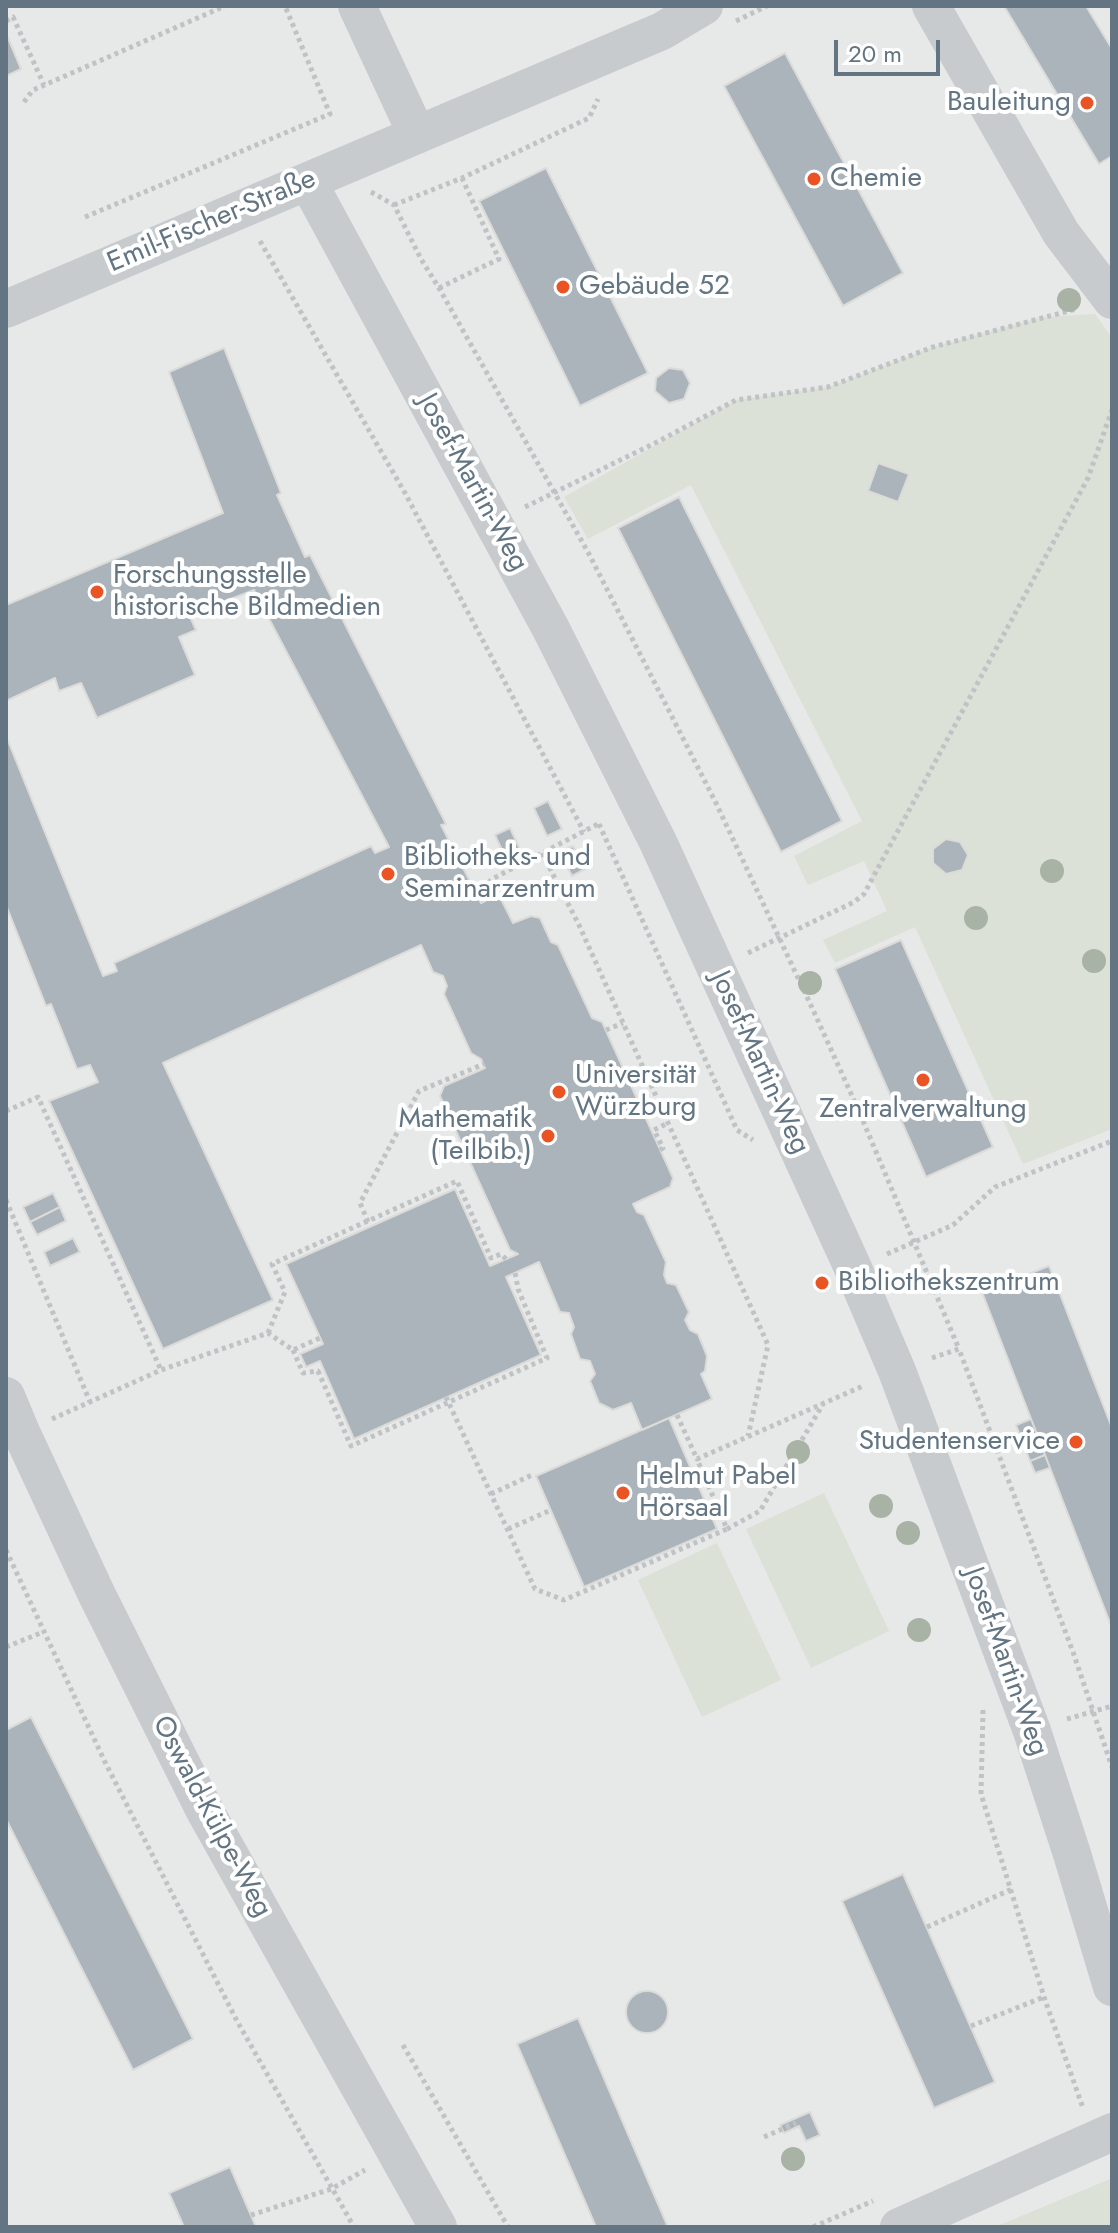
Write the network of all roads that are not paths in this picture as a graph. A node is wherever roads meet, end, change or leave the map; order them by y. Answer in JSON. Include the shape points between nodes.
{"nodes":[{"id":1,"x":357,"y":6,"type":"edge"},
{"id":2,"x":704,"y":6,"type":"edge"},
{"id":3,"x":931,"y":6,"type":"edge"},
{"id":4,"x":417,"y":135,"type":"junction"},
{"id":5,"x":308,"y":182,"type":"junction"},
{"id":6,"x":1096,"y":304,"type":"edge"},
{"id":7,"x":6,"y":309,"type":"edge"},
{"id":8,"x":6,"y":1396,"type":"edge"},
{"id":9,"x":1112,"y":1987,"type":"edge"},
{"id":10,"x":1112,"y":2132,"type":"edge"},
{"id":11,"x":438,"y":2227,"type":"edge"},
{"id":12,"x":899,"y":2227,"type":"edge"}],
"edges":[{"from":1,"to":4,"type":"street"},
{"from":2,"to":4,"type":"street","name":"Emil-Fischer-Straße","via":[[662,31]]},
{"from":3,"to":6,"type":"street"},
{"from":4,"to":5,"type":"street","name":"Emil-Fischer-Straße"},
{"from":5,"to":7,"type":"street","name":"Emil-Fischer-Straße"},
{"from":5,"to":9,"type":"street","name":"Josef-Martin-Weg","via":[[551,629],[658,842],[853,1268],[1032,1731]]},
{"from":8,"to":11,"type":"street","name":"Oswald-Külpe-Weg","via":[[96,1593],[205,1811]]},
{"from":10,"to":12,"type":"street"}]}
